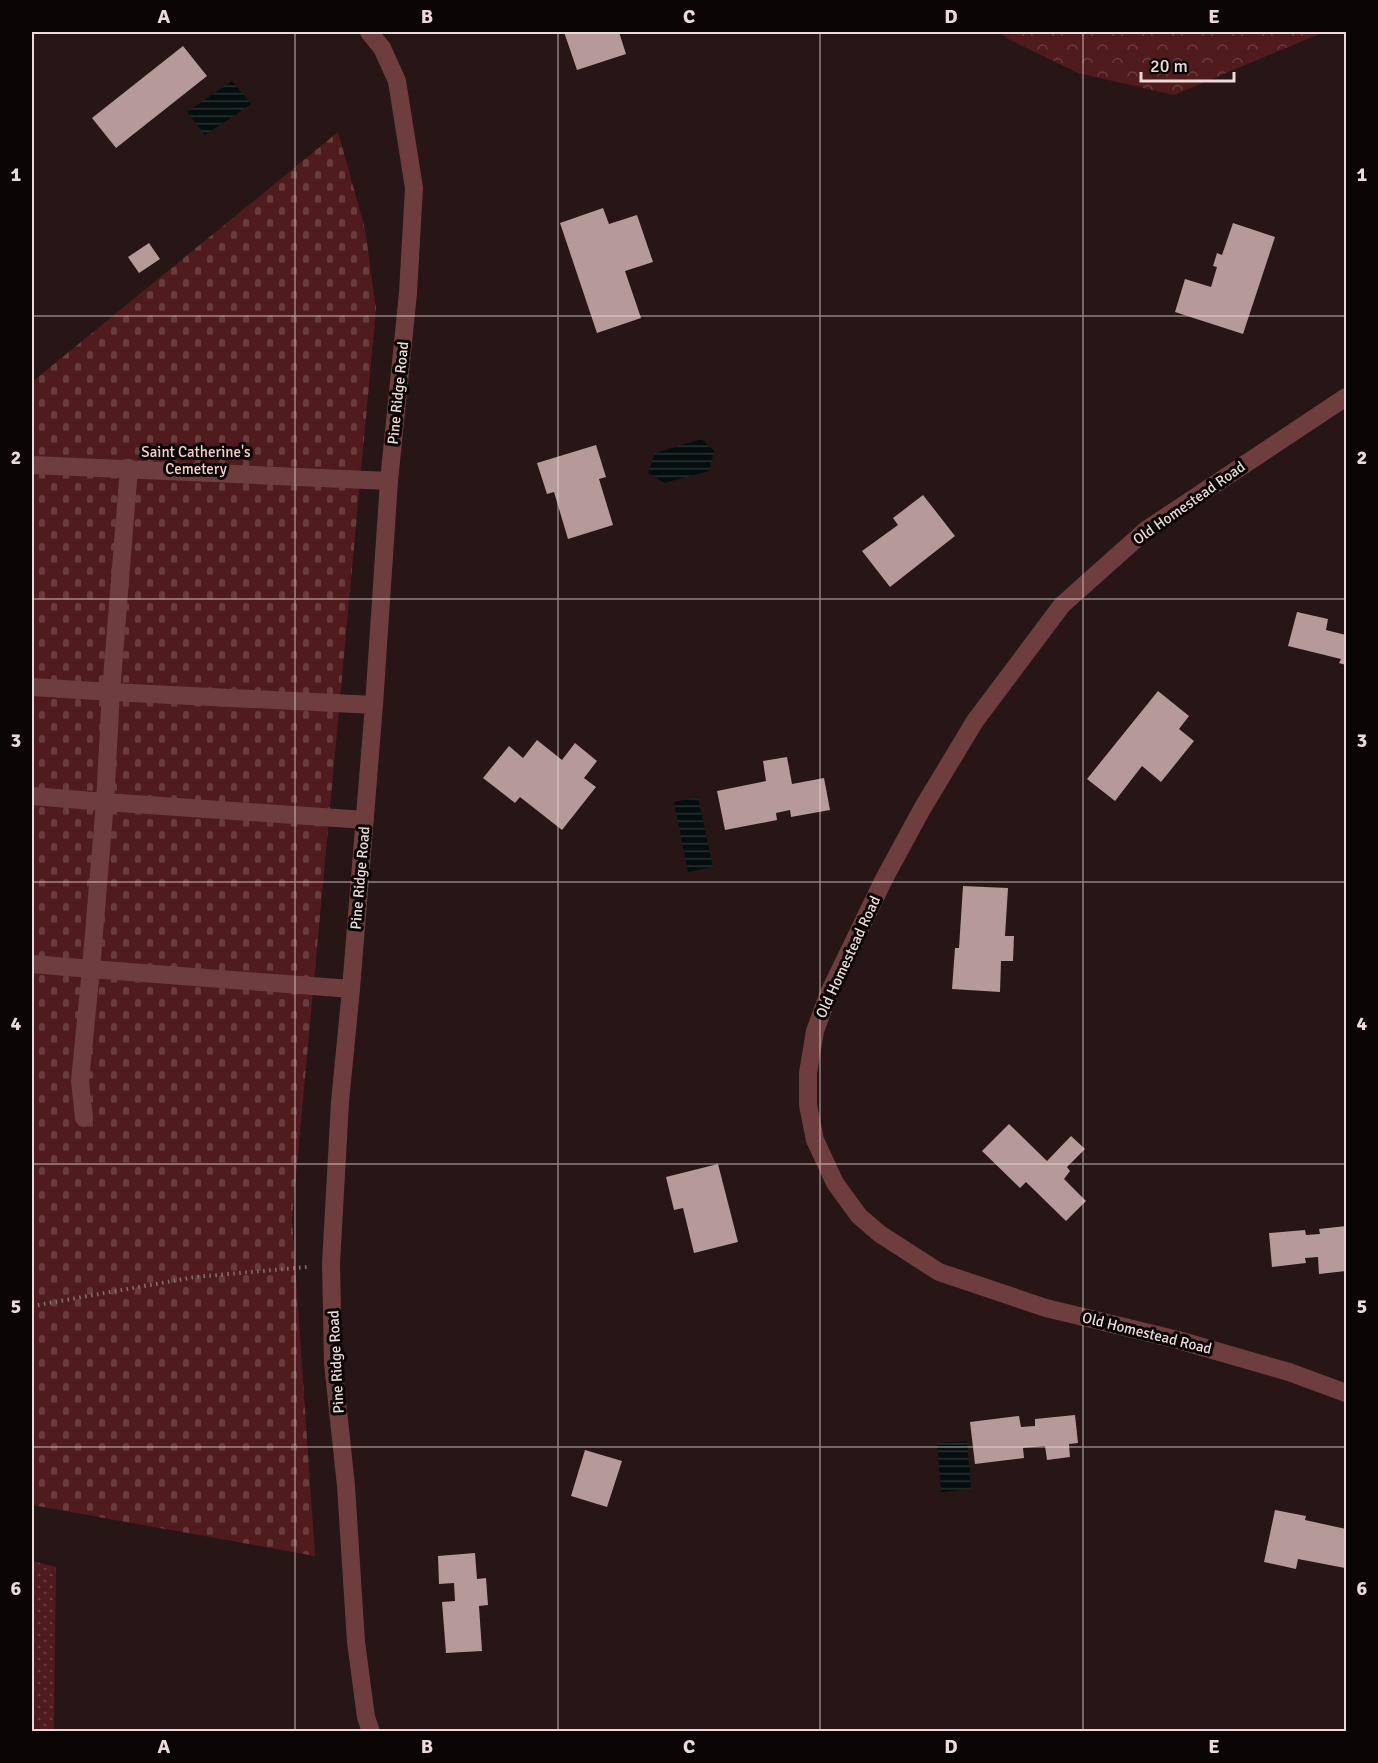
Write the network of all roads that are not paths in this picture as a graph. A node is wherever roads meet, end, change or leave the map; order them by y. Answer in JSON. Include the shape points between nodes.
{"nodes":[{"id":1,"x":369,"y":32,"type":"edge"},
{"id":2,"x":1347,"y":397,"type":"edge"},
{"id":3,"x":32,"y":465,"type":"edge"},
{"id":4,"x":129,"y":468,"type":"junction"},
{"id":5,"x":389,"y":481,"type":"junction"},
{"id":6,"x":32,"y":687,"type":"edge"},
{"id":7,"x":111,"y":692,"type":"junction"},
{"id":8,"x":374,"y":705,"type":"junction"},
{"id":9,"x":32,"y":796,"type":"edge"},
{"id":10,"x":105,"y":802,"type":"junction"},
{"id":11,"x":365,"y":820,"type":"junction"},
{"id":12,"x":32,"y":964,"type":"edge"},
{"id":13,"x":91,"y":969,"type":"junction"},
{"id":14,"x":351,"y":989,"type":"junction"},
{"id":15,"x":84,"y":1118,"type":"dead end"},
{"id":16,"x":1347,"y":1393,"type":"edge"},
{"id":17,"x":370,"y":1731,"type":"edge"}],
"edges":[{"from":1,"to":5,"type":"street","name":"Pine Ridge Road","via":[[382,48],[397,81],[414,188]]},
{"from":2,"to":16,"type":"street","name":"Old Homestead Road","via":[[1146,530],[1062,605],[975,722],[884,879],[829,993],[815,1031],[808,1073],[808,1105],[815,1140],[835,1183],[873,1228],[939,1272],[1046,1308],[1178,1340]]},
{"from":3,"to":4,"type":"street"},
{"from":4,"to":5,"type":"street"},
{"from":4,"to":7,"type":"street"},
{"from":5,"to":8,"type":"street","name":"Pine Ridge Road"},
{"from":6,"to":7,"type":"street"},
{"from":7,"to":8,"type":"street"},
{"from":7,"to":10,"type":"street"},
{"from":8,"to":11,"type":"street","name":"Pine Ridge Road"},
{"from":9,"to":10,"type":"street"},
{"from":10,"to":11,"type":"street"},
{"from":10,"to":13,"type":"street"},
{"from":11,"to":14,"type":"street","name":"Pine Ridge Road"},
{"from":12,"to":13,"type":"street"},
{"from":13,"to":14,"type":"street"},
{"from":13,"to":15,"type":"street","via":[[81,1070]]},
{"from":14,"to":17,"type":"street","name":"Pine Ridge Road","via":[[338,1122],[332,1264],[333,1363],[356,1642]]}]}
